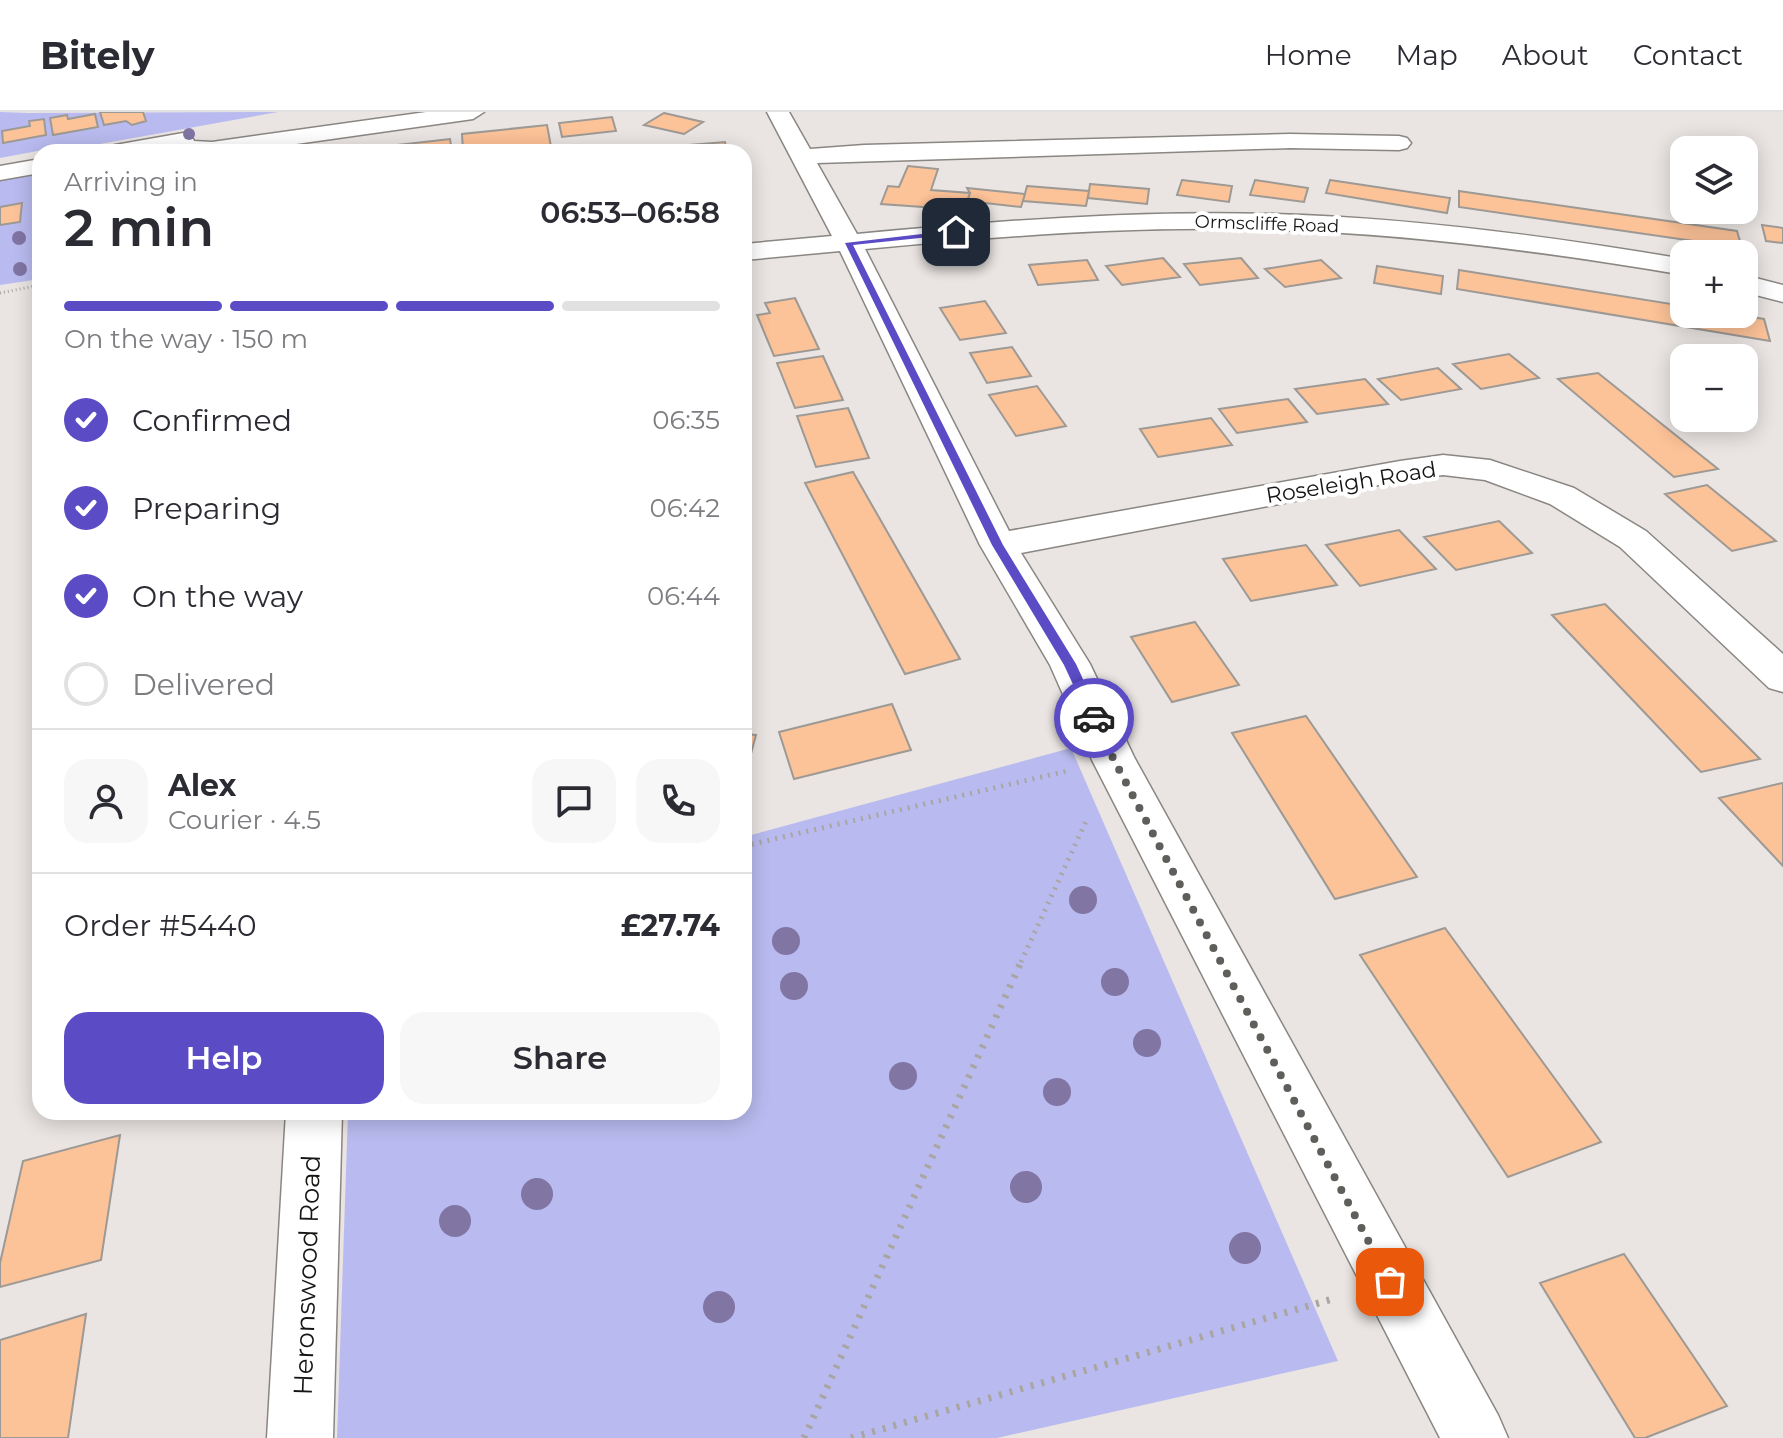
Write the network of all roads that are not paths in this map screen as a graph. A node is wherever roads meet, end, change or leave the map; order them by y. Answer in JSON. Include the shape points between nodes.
{"nodes":[{"id":1,"x":339,"y":112,"type":"edge"},
{"id":2,"x":473,"y":112,"type":"edge"},
{"id":3,"x":778,"y":112,"type":"edge"},
{"id":4,"x":1399,"y":143,"type":"dead end"},
{"id":5,"x":160,"y":144,"type":"edge"},
{"id":6,"x":247,"y":144,"type":"edge"},
{"id":7,"x":802,"y":157,"type":"junction"},
{"id":8,"x":32,"y":167,"type":"edge"},
{"id":9,"x":0,"y":173,"type":"edge"},
{"id":10,"x":849,"y":243,"type":"junction"},
{"id":11,"x":752,"y":251,"type":"edge"},
{"id":12,"x":1670,"y":265,"type":"edge"},
{"id":13,"x":1758,"y":287,"type":"edge"},
{"id":14,"x":1783,"y":294,"type":"edge"},
{"id":15,"x":998,"y":545,"type":"junction"},
{"id":16,"x":1783,"y":677,"type":"edge"},
{"id":17,"x":314,"y":1120,"type":"edge"},
{"id":18,"x":300,"y":1438,"type":"edge"},
{"id":19,"x":1475,"y":1438,"type":"edge"}],
"edges":[{"from":1,"to":5,"type":"street"},
{"from":2,"to":6,"type":"street"},
{"from":3,"to":7,"type":"street"},
{"from":4,"to":7,"type":"street","via":[[1290,141]]},
{"from":7,"to":10,"type":"street"},
{"from":8,"to":9,"type":"street"},
{"from":10,"to":11,"type":"street"},
{"from":10,"to":12,"type":"street","name":"Ormscliffe Road","via":[[982,230],[1215,221],[1405,229]]},
{"from":10,"to":15,"type":"street"},
{"from":13,"to":14,"type":"street"},
{"from":15,"to":16,"type":"street","name":"Roseleigh Road","via":[[1400,471],[1443,465],[1490,470],[1562,496],[1633,539]]},
{"from":15,"to":19,"type":"street","via":[[1070,664],[1114,760]]},
{"from":17,"to":18,"type":"street","name":"Heronswood Road"}]}
